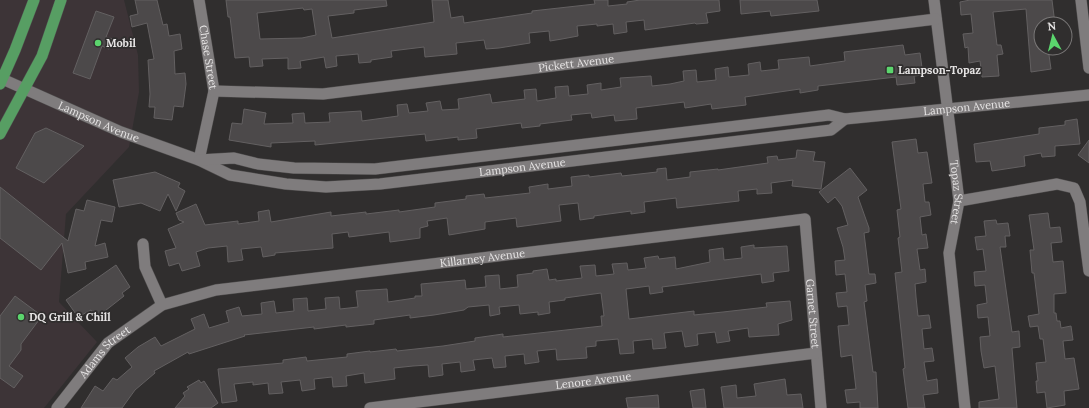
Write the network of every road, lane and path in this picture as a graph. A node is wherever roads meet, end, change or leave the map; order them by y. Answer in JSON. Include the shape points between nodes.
{"nodes":[{"id":1,"x":34,"y":0,"type":"edge"},
{"id":2,"x":61,"y":0,"type":"edge"},
{"id":3,"x":199,"y":0,"type":"edge"},
{"id":4,"x":934,"y":0,"type":"edge"},
{"id":5,"x":1081,"y":0,"type":"edge"},
{"id":6,"x":936,"y":20,"type":"junction"},
{"id":7,"x":1089,"y":68,"type":"edge"},
{"id":8,"x":1,"y":81,"type":"edge"},
{"id":9,"x":25,"y":89,"type":"junction"},
{"id":10,"x":214,"y":91,"type":"junction"},
{"id":11,"x":1089,"y":95,"type":"edge"},
{"id":12,"x":947,"y":108,"type":"junction"},
{"id":13,"x":845,"y":119,"type":"junction"},
{"id":14,"x":0,"y":134,"type":"edge"},
{"id":15,"x":199,"y":160,"type":"junction"},
{"id":16,"x":959,"y":201,"type":"junction"},
{"id":17,"x":805,"y":219,"type":"joint"},
{"id":18,"x":142,"y":244,"type":"dead end"},
{"id":19,"x":1089,"y":271,"type":"edge"},
{"id":20,"x":162,"y":305,"type":"junction"},
{"id":21,"x":816,"y":353,"type":"junction"},
{"id":22,"x":56,"y":408,"type":"edge"},
{"id":23,"x":370,"y":408,"type":"edge"},
{"id":24,"x":821,"y":408,"type":"edge"},
{"id":25,"x":965,"y":408,"type":"edge"}],
"edges":[{"from":1,"to":8,"type":"main road"},
{"from":2,"to":9,"type":"main road","via":[[42,56]]},
{"from":3,"to":10,"type":"street","name":"Chase Street"},
{"from":4,"to":6,"type":"street","name":"Topaz Street"},
{"from":5,"to":7,"type":"street"},
{"from":6,"to":10,"type":"street","name":"Pickett Avenue","via":[[323,94]]},
{"from":6,"to":12,"type":"street","name":"Topaz Street"},
{"from":8,"to":9,"type":"street","name":"Lampson Avenue"},
{"from":9,"to":14,"type":"main road"},
{"from":9,"to":15,"type":"street","name":"Lampson Avenue","via":[[149,144]]},
{"from":10,"to":15,"type":"street","name":"Chase Street"},
{"from":11,"to":12,"type":"street","name":"Lampson Avenue","via":[[969,108]]},
{"from":12,"to":13,"type":"street","name":"Lampson Avenue"},
{"from":12,"to":16,"type":"street","name":"Topaz Street"},
{"from":13,"to":15,"type":"street","name":"Lampson Avenue","via":[[829,115],[375,169],[294,168],[234,158]]},
{"from":13,"to":15,"type":"street","name":"Lampson Avenue","via":[[831,130],[380,184],[326,187],[286,184],[230,175]]},
{"from":16,"to":19,"type":"street","via":[[1057,184],[1074,188],[1080,202]]},
{"from":16,"to":25,"type":"street","name":"Topaz Street","via":[[949,253]]},
{"from":17,"to":20,"type":"street","name":"Killarney Avenue","via":[[216,290]]},
{"from":17,"to":21,"type":"street","name":"Garnet Street"},
{"from":18,"to":20,"type":"street","via":[[145,267]]},
{"from":20,"to":22,"type":"street","name":"Adams Street","via":[[108,343]]},
{"from":21,"to":23,"type":"street","name":"Lenore Avenue"},
{"from":21,"to":24,"type":"street","name":"Garnet Street"}]}
